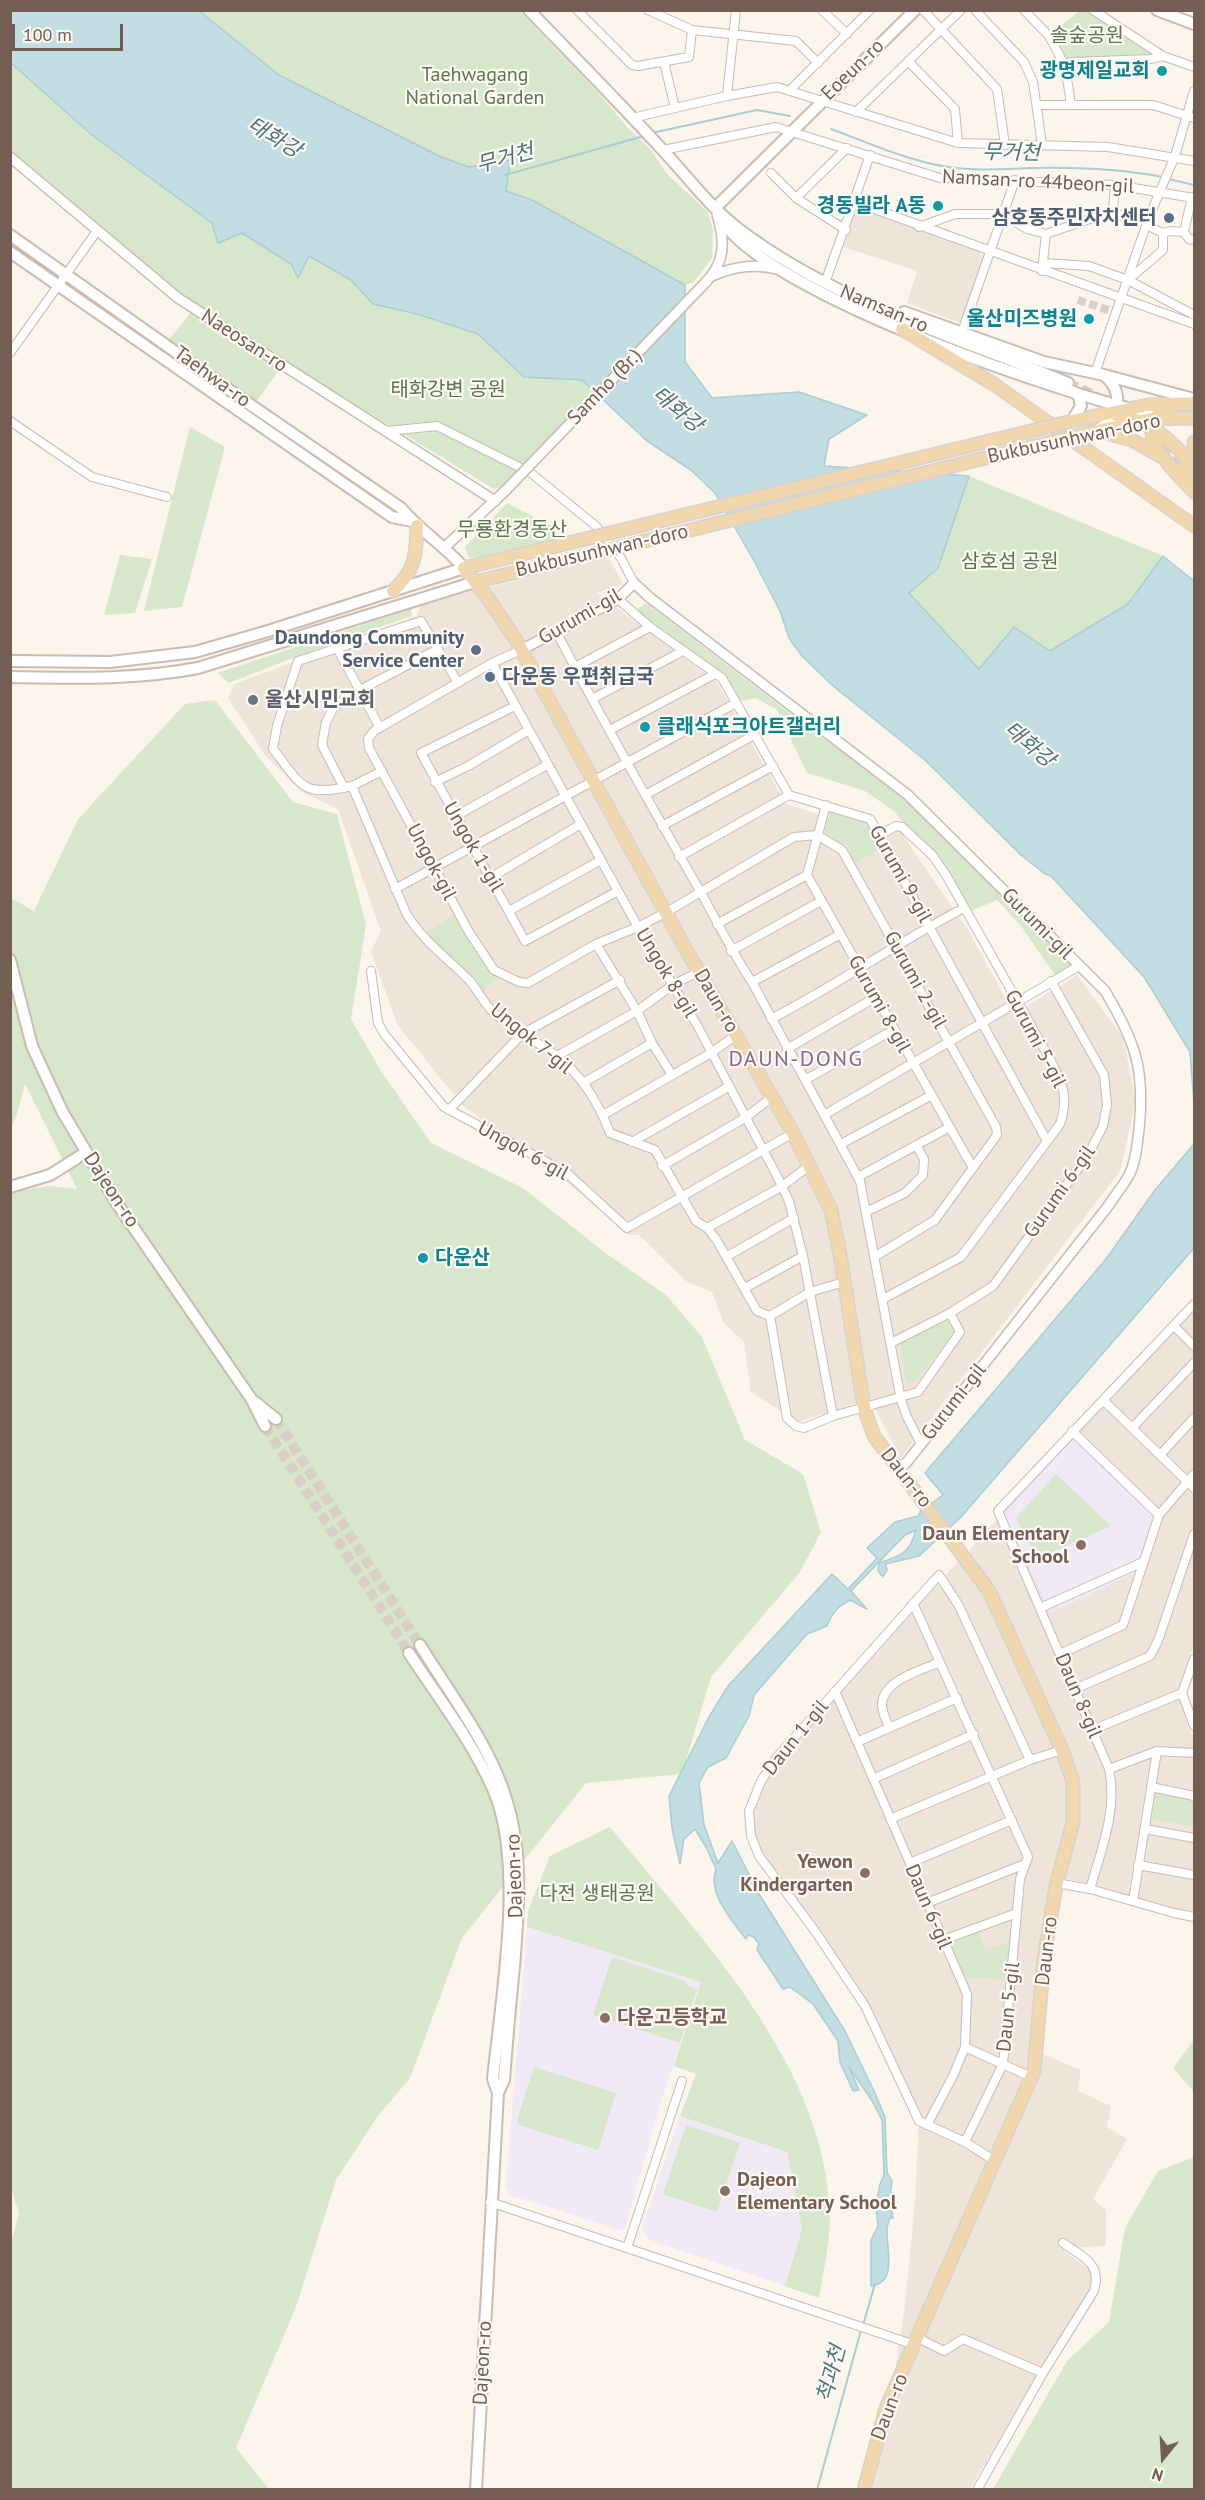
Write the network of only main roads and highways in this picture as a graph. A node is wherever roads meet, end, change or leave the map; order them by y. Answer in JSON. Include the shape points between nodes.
{"nodes":[{"id":1,"x":529,"y":10,"type":"edge"},
{"id":2,"x":915,"y":10,"type":"edge"},
{"id":3,"x":1156,"y":10,"type":"edge"},
{"id":4,"x":1194,"y":24,"type":"edge"},
{"id":5,"x":715,"y":208,"type":"junction"},
{"id":6,"x":10,"y":235,"type":"edge"},
{"id":7,"x":10,"y":252,"type":"edge"},
{"id":8,"x":825,"y":283,"type":"junction"},
{"id":9,"x":902,"y":329,"type":"junction"},
{"id":10,"x":1100,"y":374,"type":"junction"},
{"id":11,"x":1070,"y":387,"type":"junction"},
{"id":12,"x":1194,"y":401,"type":"edge"},
{"id":13,"x":1178,"y":403,"type":"junction"},
{"id":14,"x":1119,"y":410,"type":"junction"},
{"id":15,"x":1194,"y":418,"type":"edge"},
{"id":16,"x":1152,"y":420,"type":"junction"},
{"id":17,"x":1072,"y":421,"type":"junction"},
{"id":18,"x":1092,"y":432,"type":"junction"},
{"id":19,"x":1194,"y":442,"type":"edge"},
{"id":20,"x":1164,"y":459,"type":"junction"},
{"id":21,"x":1191,"y":465,"type":"edge"},
{"id":22,"x":1194,"y":479,"type":"edge"},
{"id":23,"x":1194,"y":492,"type":"edge"},
{"id":24,"x":414,"y":523,"type":"junction"},
{"id":25,"x":1194,"y":526,"type":"edge"},
{"id":26,"x":448,"y":550,"type":"junction"},
{"id":27,"x":487,"y":563,"type":"junction"},
{"id":28,"x":464,"y":568,"type":"junction"},
{"id":29,"x":475,"y":582,"type":"junction"},
{"id":30,"x":393,"y":591,"type":"junction"},
{"id":31,"x":10,"y":661,"type":"edge"},
{"id":32,"x":10,"y":677,"type":"edge"},
{"id":33,"x":10,"y":960,"type":"edge"},
{"id":34,"x":85,"y":1153,"type":"junction"},
{"id":35,"x":10,"y":1187,"type":"edge"},
{"id":36,"x":252,"y":1400,"type":"junction"},
{"id":37,"x":276,"y":1419,"type":"tunnel mouth"},
{"id":38,"x":265,"y":1426,"type":"tunnel mouth"},
{"id":39,"x":420,"y":1646,"type":"tunnel mouth"},
{"id":40,"x":409,"y":1653,"type":"tunnel mouth"},
{"id":41,"x":498,"y":2093,"type":"junction"},
{"id":42,"x":476,"y":2490,"type":"edge"},
{"id":43,"x":864,"y":2490,"type":"edge"}],
"edges":[{"from":1,"to":5,"type":"main road","name":"Namsan-ro"},
{"from":2,"to":5,"type":"main road","name":"Eoeun-ro"},
{"from":3,"to":4,"type":"main road"},
{"from":5,"to":8,"type":"main road","name":"Namsan-ro","via":[[752,238]]},
{"from":5,"to":9,"type":"main road","name":"Namsan-ro","via":[[732,235],[746,248],[832,298]]},
{"from":6,"to":24,"type":"main road","name":"Taehwa-ro","via":[[401,508]]},
{"from":7,"to":24,"type":"main road","name":"Taehwa-ro","via":[[392,518]]},
{"from":8,"to":10,"type":"main road","via":[[1028,357]]},
{"from":8,"to":11,"type":"main road","name":"Namsan-ro","via":[[892,315]]},
{"from":9,"to":11,"type":"main road","name":"Namsan-ro"},
{"from":9,"to":25,"type":"main road","via":[[995,385]]},
{"from":10,"to":12,"type":"main road"},
{"from":10,"to":14,"type":"main road","via":[[1116,389]]},
{"from":11,"to":14,"type":"main road"},
{"from":11,"to":17,"type":"main road","via":[[1081,400]]},
{"from":12,"to":13,"type":"main road","name":"Bukbusunhwan-doro"},
{"from":13,"to":14,"type":"main road","name":"Bukbusunhwan-doro"},
{"from":13,"to":16,"type":"main road"},
{"from":14,"to":16,"type":"main road"},
{"from":14,"to":16,"type":"main road"},
{"from":14,"to":17,"type":"main road","name":"Bukbusunhwan-doro"},
{"from":14,"to":18,"type":"main road","via":[[1106,425]]},
{"from":15,"to":16,"type":"main road","name":"Bukbusunhwan-doro"},
{"from":16,"to":18,"type":"main road","name":"Bukbusunhwan-doro"},
{"from":16,"to":20,"type":"main road","via":[[1151,436]]},
{"from":16,"to":21,"type":"main road"},
{"from":17,"to":27,"type":"main road","name":"Bukbusunhwan-doro","bridge":true},
{"from":18,"to":20,"type":"main road","via":[[1132,440]]},
{"from":18,"to":29,"type":"main road","name":"Bukbusunhwan-doro","bridge":true},
{"from":19,"to":21,"type":"main road"},
{"from":20,"to":23,"type":"main road"},
{"from":21,"to":22,"type":"main road"},
{"from":24,"to":26,"type":"main road","name":"Taehwa-ro"},
{"from":24,"to":30,"type":"main road","via":[[416,552],[412,570]]},
{"from":26,"to":27,"type":"main road","via":[[468,562]]},
{"from":26,"to":28,"type":"main road","name":"Taehwa-ro"},
{"from":27,"to":28,"type":"main road","name":"Bukbusunhwan-doro"},
{"from":28,"to":29,"type":"main road","name":"Daun-ro"},
{"from":28,"to":30,"type":"main road","name":"Bukbusunhwan-doro"},
{"from":29,"to":32,"type":"main road","name":"Bukbusunhwan-doro","via":[[198,668],[111,678]]},
{"from":29,"to":43,"type":"main road","name":"Daun-ro","via":[[521,650],[665,913],[793,1133],[831,1210],[864,1408],[874,1436],[990,1591],[1073,1782],[1073,1822],[1057,1882],[1044,1958],[1034,2071],[886,2408]]},
{"from":30,"to":31,"type":"main road","name":"Bukbusunhwan-doro","via":[[195,652],[110,662]]},
{"from":33,"to":34,"type":"main road","name":"Dajeon-ro","via":[[32,1046]]},
{"from":34,"to":35,"type":"main road","via":[[50,1175]]},
{"from":34,"to":36,"type":"main road","name":"Dajeon-ro"},
{"from":36,"to":37,"type":"main road","name":"Dajeon-ro"},
{"from":36,"to":38,"type":"main road","name":"Dajeon-ro"},
{"from":39,"to":41,"type":"main road","name":"Dajeon-ro","via":[[487,1753],[502,1786],[518,1849],[517,1930],[504,2080]]},
{"from":40,"to":41,"type":"main road","name":"Dajeon-ro","via":[[476,1757],[503,1818],[509,1884],[493,2079]]},
{"from":41,"to":42,"type":"main road","name":"Dajeon-ro"}]}
